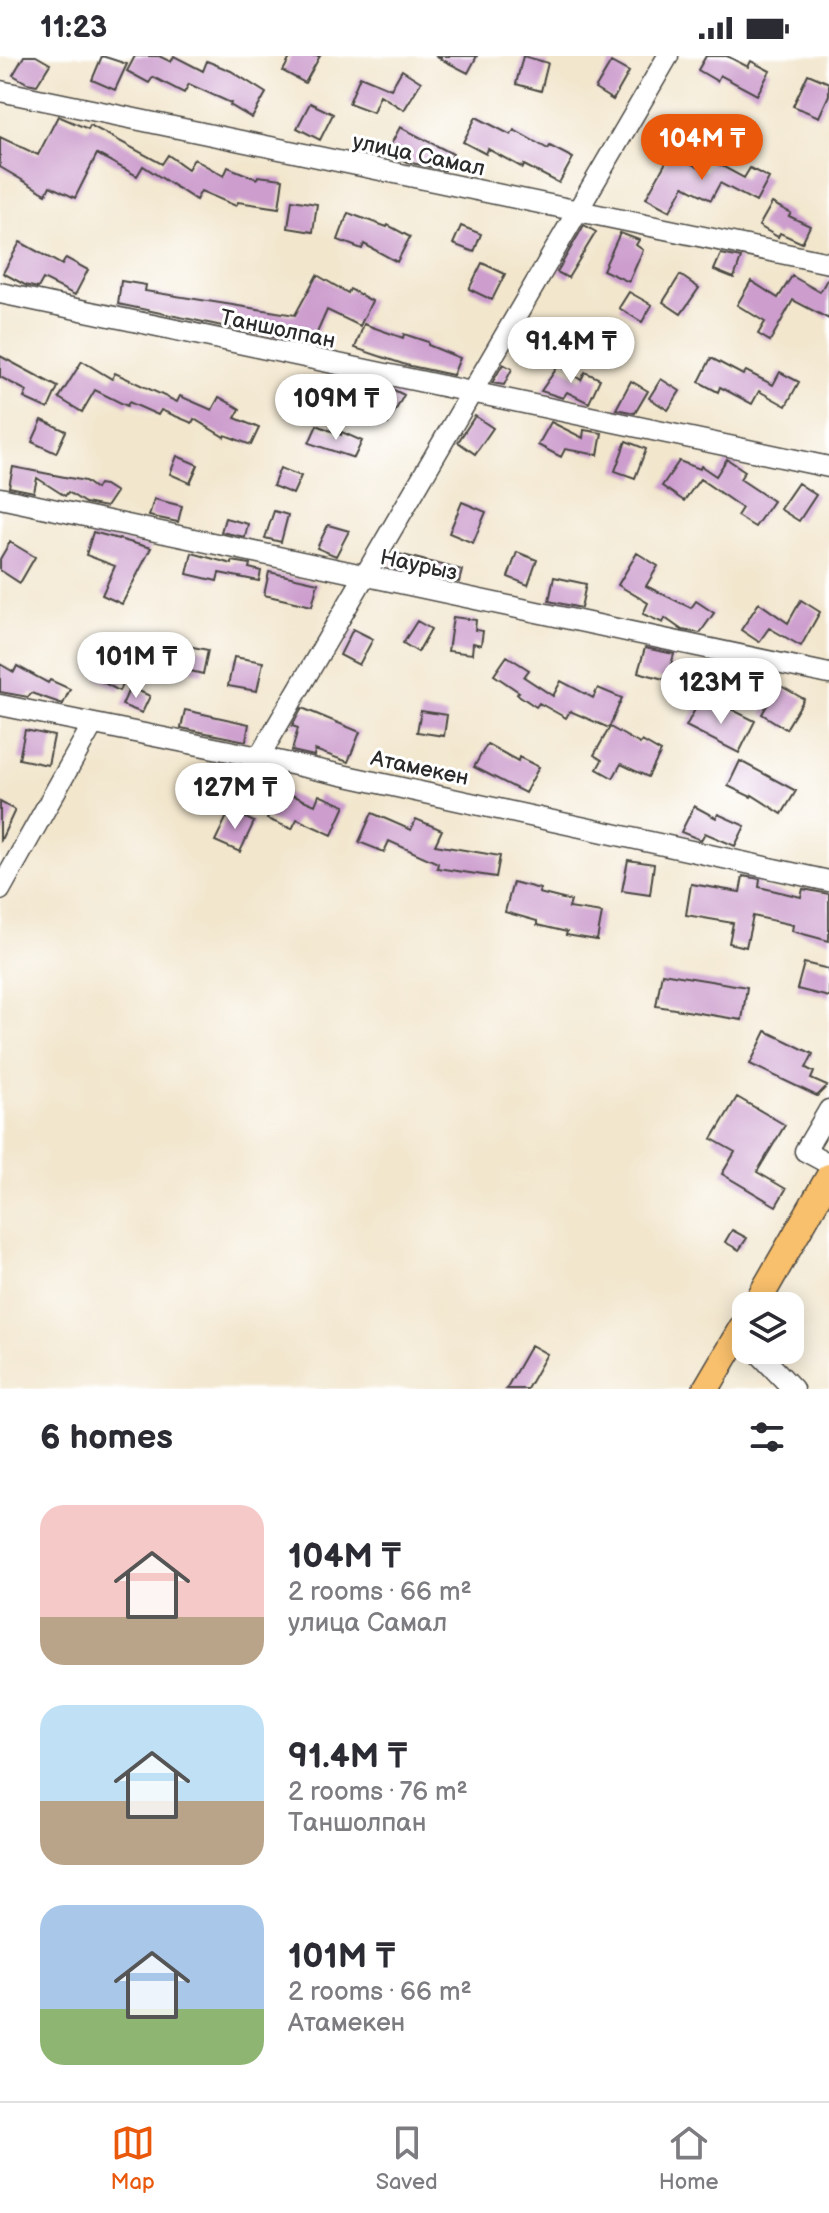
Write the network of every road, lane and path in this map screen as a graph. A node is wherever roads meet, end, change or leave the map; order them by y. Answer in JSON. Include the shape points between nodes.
{"nodes":[{"id":1,"x":668,"y":56,"type":"edge"},
{"id":2,"x":0,"y":91,"type":"edge"},
{"id":3,"x":578,"y":212,"type":"junction"},
{"id":4,"x":829,"y":263,"type":"edge"},
{"id":5,"x":0,"y":293,"type":"edge"},
{"id":6,"x":473,"y":393,"type":"junction"},
{"id":7,"x":829,"y":467,"type":"edge"},
{"id":8,"x":0,"y":498,"type":"edge"},
{"id":9,"x":366,"y":578,"type":"junction"},
{"id":10,"x":829,"y":674,"type":"edge"},
{"id":11,"x":0,"y":705,"type":"edge"},
{"id":12,"x":93,"y":724,"type":"junction"},
{"id":13,"x":259,"y":757,"type":"junction"},
{"id":14,"x":829,"y":881,"type":"edge"},
{"id":15,"x":1,"y":885,"type":"edge"},
{"id":16,"x":829,"y":1110,"type":"edge"},
{"id":17,"x":829,"y":1164,"type":"edge"},
{"id":18,"x":829,"y":1177,"type":"edge"},
{"id":19,"x":763,"y":1292,"type":"edge"},
{"id":20,"x":732,"y":1355,"type":"edge"},
{"id":21,"x":771,"y":1364,"type":"edge"},
{"id":22,"x":706,"y":1389,"type":"edge"},
{"id":23,"x":793,"y":1389,"type":"edge"}],
"edges":[{"from":1,"to":3,"type":"street"},
{"from":2,"to":3,"type":"street","name":"улица Самал"},
{"from":3,"to":4,"type":"street","name":"улица Самал"},
{"from":3,"to":6,"type":"street"},
{"from":5,"to":6,"type":"street","name":"Таншолпан"},
{"from":6,"to":7,"type":"street","name":"Таншолпан"},
{"from":6,"to":9,"type":"street"},
{"from":8,"to":9,"type":"street","name":"Наурыз"},
{"from":9,"to":10,"type":"street","name":"Наурыз"},
{"from":9,"to":13,"type":"street"},
{"from":11,"to":12,"type":"street","name":"Атамекен"},
{"from":12,"to":13,"type":"street","name":"Атамекен"},
{"from":12,"to":15,"type":"street"},
{"from":13,"to":14,"type":"street","name":"Атамекен"},
{"from":16,"to":17,"type":"street","via":[[805,1151]]},
{"from":18,"to":19,"type":"main road"},
{"from":20,"to":22,"type":"main road"},
{"from":21,"to":23,"type":"street"}]}
